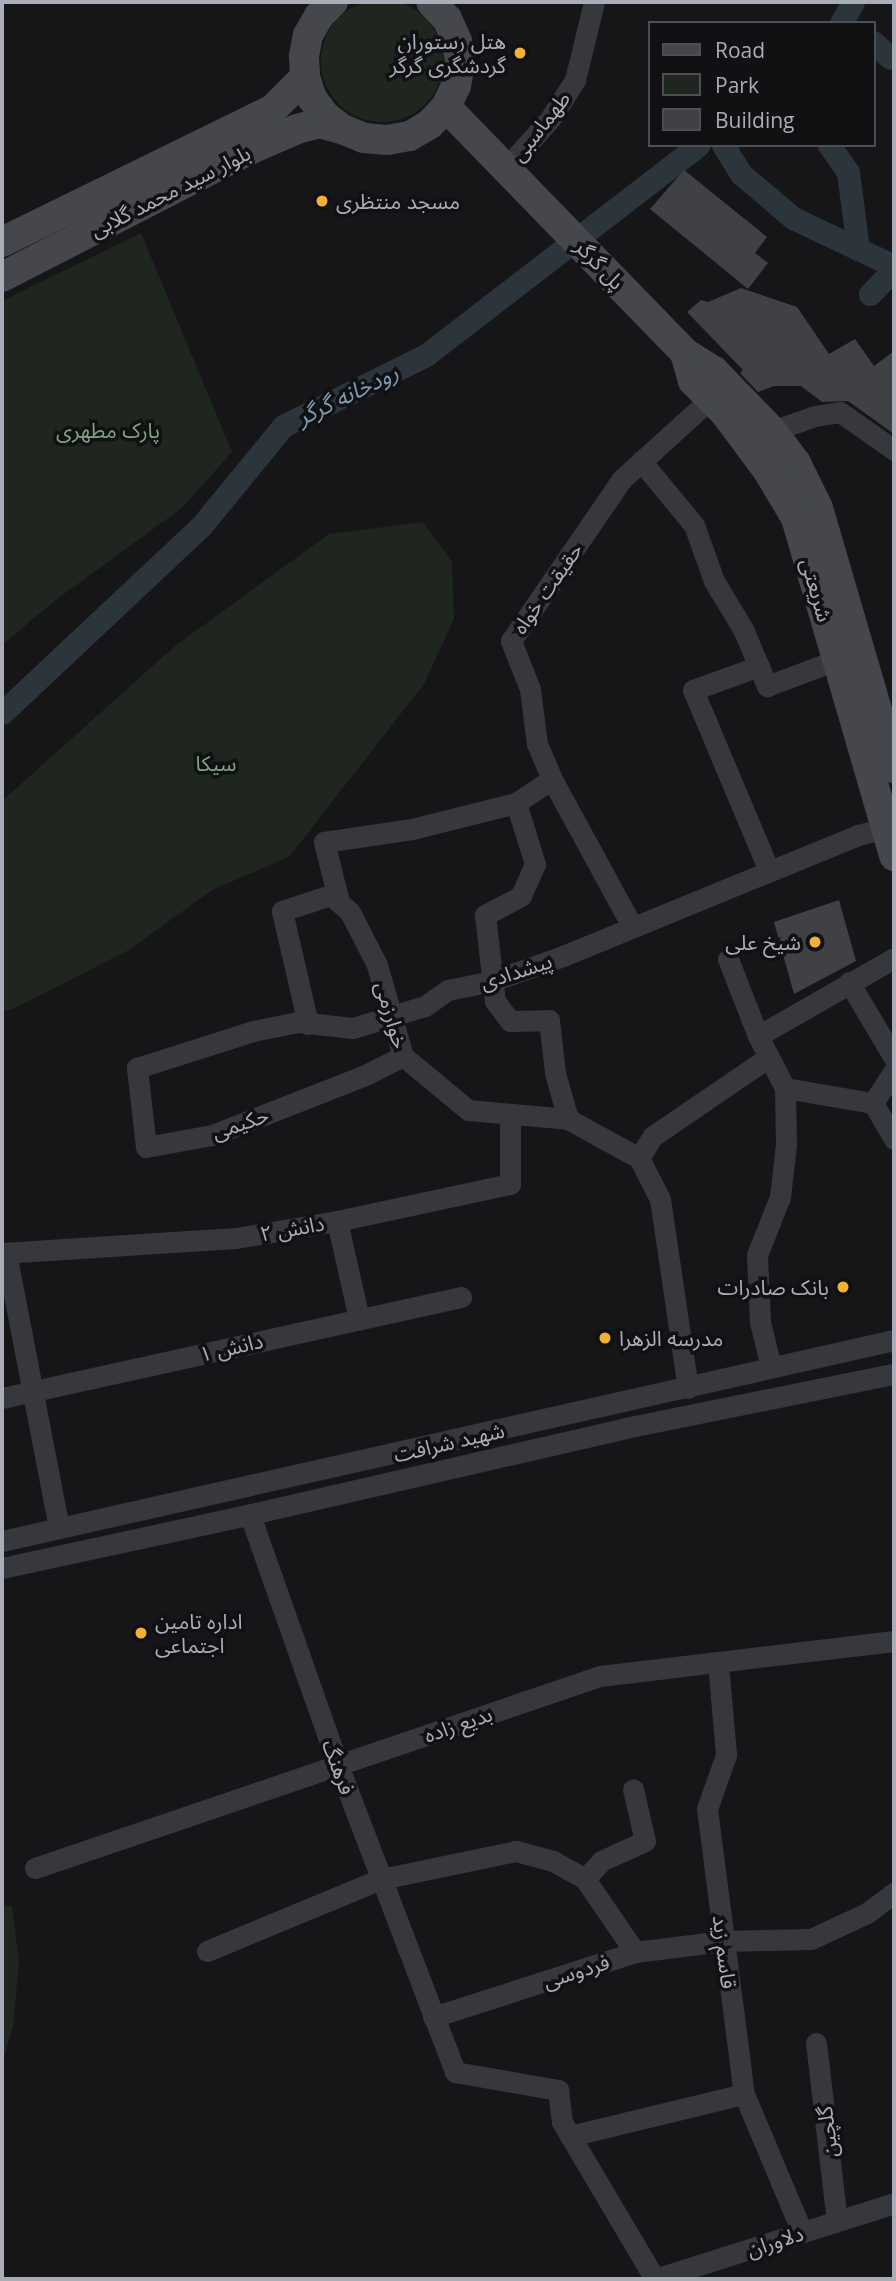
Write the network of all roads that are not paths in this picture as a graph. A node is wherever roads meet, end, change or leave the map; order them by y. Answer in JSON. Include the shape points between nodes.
{"nodes":[{"id":1,"x":333,"y":2,"type":"edge"},
{"id":2,"x":431,"y":2,"type":"edge"},
{"id":3,"x":594,"y":2,"type":"edge"},
{"id":4,"x":305,"y":77,"type":"junction"},
{"id":5,"x":446,"y":107,"type":"junction"},
{"id":6,"x":342,"y":129,"type":"junction"},
{"id":7,"x":505,"y":169,"type":"junction"},
{"id":8,"x":2,"y":242,"type":"edge"},
{"id":9,"x":2,"y":277,"type":"edge"},
{"id":10,"x":664,"y":331,"type":"joint"},
{"id":11,"x":685,"y":353,"type":"junction"},
{"id":12,"x":709,"y":400,"type":"junction"},
{"id":13,"x":772,"y":431,"type":"junction"},
{"id":14,"x":894,"y":450,"type":"edge"},
{"id":15,"x":641,"y":461,"type":"junction"},
{"id":16,"x":836,"y":660,"type":"junction"},
{"id":17,"x":759,"y":666,"type":"junction"},
{"id":18,"x":894,"y":768,"type":"edge"},
{"id":19,"x":552,"y":779,"type":"junction"},
{"id":20,"x":516,"y":803,"type":"junction"},
{"id":21,"x":890,"y":842,"type":"edge"},
{"id":22,"x":769,"y":871,"type":"junction"},
{"id":23,"x":339,"y":902,"type":"junction"},
{"id":24,"x":632,"y":926,"type":"junction"},
{"id":25,"x":894,"y":958,"type":"edge"},
{"id":26,"x":728,"y":959,"type":"dead end"},
{"id":27,"x":492,"y":981,"type":"junction"},
{"id":28,"x":849,"y":982,"type":"junction"},
{"id":29,"x":393,"y":1016,"type":"junction"},
{"id":30,"x":308,"y":1024,"type":"junction"},
{"id":31,"x":758,"y":1036,"type":"junction"},
{"id":32,"x":402,"y":1056,"type":"junction"},
{"id":33,"x":769,"y":1058,"type":"junction"},
{"id":34,"x":894,"y":1058,"type":"edge"},
{"id":35,"x":137,"y":1068,"type":"joint"},
{"id":36,"x":894,"y":1071,"type":"edge"},
{"id":37,"x":785,"y":1088,"type":"junction"},
{"id":38,"x":873,"y":1103,"type":"junction"},
{"id":39,"x":510,"y":1114,"type":"junction"},
{"id":40,"x":568,"y":1119,"type":"junction"},
{"id":41,"x":894,"y":1139,"type":"edge"},
{"id":42,"x":639,"y":1158,"type":"junction"},
{"id":43,"x":337,"y":1221,"type":"junction"},
{"id":44,"x":4,"y":1253,"type":"edge"},
{"id":45,"x":461,"y":1297,"type":"dead end"},
{"id":46,"x":359,"y":1319,"type":"junction"},
{"id":47,"x":894,"y":1340,"type":"edge"},
{"id":48,"x":772,"y":1367,"type":"junction"},
{"id":49,"x":894,"y":1374,"type":"edge"},
{"id":50,"x":688,"y":1388,"type":"junction"},
{"id":51,"x":33,"y":1391,"type":"junction"},
{"id":52,"x":2,"y":1398,"type":"edge"},
{"id":53,"x":250,"y":1515,"type":"junction"},
{"id":54,"x":59,"y":1528,"type":"junction"},
{"id":55,"x":2,"y":1541,"type":"edge"},
{"id":56,"x":2,"y":1568,"type":"edge"},
{"id":57,"x":894,"y":1641,"type":"edge"},
{"id":58,"x":718,"y":1663,"type":"junction"},
{"id":59,"x":338,"y":1765,"type":"junction"},
{"id":60,"x":633,"y":1788,"type":"dead end"},
{"id":61,"x":35,"y":1868,"type":"dead end"},
{"id":62,"x":381,"y":1879,"type":"junction"},
{"id":63,"x":585,"y":1880,"type":"junction"},
{"id":64,"x":894,"y":1893,"type":"edge"},
{"id":65,"x":723,"y":1941,"type":"junction"},
{"id":66,"x":207,"y":1951,"type":"dead end"},
{"id":67,"x":635,"y":1952,"type":"junction"},
{"id":68,"x":433,"y":2017,"type":"junction"},
{"id":69,"x":816,"y":2043,"type":"dead end"},
{"id":70,"x":744,"y":2094,"type":"junction"},
{"id":71,"x":570,"y":2136,"type":"junction"},
{"id":72,"x":894,"y":2203,"type":"edge"},
{"id":73,"x":837,"y":2221,"type":"junction"},
{"id":74,"x":802,"y":2232,"type":"junction"},
{"id":75,"x":655,"y":2279,"type":"edge"}],
"edges":[{"from":1,"to":4,"type":"main road","via":[[308,35]]},
{"from":2,"to":5,"type":"main road","via":[[447,19],[457,41],[460,63]]},
{"from":3,"to":7,"type":"street","name":"طهماسبی","via":[[575,80],[550,119]]},
{"from":4,"to":6,"type":"main road","via":[[319,107]]},
{"from":4,"to":8,"type":"main road","name":"بلوار سید محمد گلابی","via":[[273,109]]},
{"from":5,"to":6,"type":"main road","name":"بلوار سید محمد گلابی","via":[[430,124],[398,138],[364,138]]},
{"from":5,"to":7,"type":"main road"},
{"from":6,"to":9,"type":"main road","name":"بلوار سید محمد گلابی","via":[[319,123],[297,129]]},
{"from":7,"to":10,"type":"main road","name":"پل گرگر"},
{"from":10,"to":11,"type":"main road","name":"شریعتی"},
{"from":11,"to":12,"type":"main road","name":"شریعتی","via":[[693,381]]},
{"from":11,"to":13,"type":"main road","name":"شریعتی","via":[[714,370]]},
{"from":12,"to":15,"type":"street","name":"حقیقت خواه"},
{"from":12,"to":16,"type":"main road","name":"شریعتی","via":[[725,413],[796,517]]},
{"from":13,"to":14,"type":"street","via":[[841,412]]},
{"from":13,"to":18,"type":"main road","name":"شریعتی","via":[[796,463],[818,508]]},
{"from":15,"to":17,"type":"street","via":[[694,525],[714,581]]},
{"from":15,"to":19,"type":"street","name":"حقیقت خواه","via":[[622,479],[511,641],[530,688],[537,744]]},
{"from":16,"to":17,"type":"street","via":[[767,686]]},
{"from":16,"to":21,"type":"main road","name":"شریعتی"},
{"from":17,"to":22,"type":"street","via":[[693,690]]},
{"from":19,"to":20,"type":"street"},
{"from":19,"to":24,"type":"street","name":"حقیقت خواه"},
{"from":20,"to":23,"type":"street","via":[[412,829],[324,842]]},
{"from":20,"to":27,"type":"street","via":[[534,864],[521,896],[485,915]]},
{"from":21,"to":22,"type":"street","name":"پیشدادی","via":[[858,835]]},
{"from":22,"to":24,"type":"street","name":"پیشدادی"},
{"from":23,"to":29,"type":"street","name":"خوارزمی","via":[[350,912],[377,965]]},
{"from":23,"to":30,"type":"street","via":[[331,895],[282,911]]},
{"from":24,"to":27,"type":"street","name":"پیشدادی"},
{"from":25,"to":28,"type":"street"},
{"from":26,"to":31,"type":"street"},
{"from":27,"to":29,"type":"street","name":"پیشدادی","via":[[448,990],[425,1006]]},
{"from":27,"to":40,"type":"street","via":[[495,1001],[510,1021],[549,1020],[555,1073]]},
{"from":28,"to":31,"type":"street"},
{"from":28,"to":34,"type":"street"},
{"from":29,"to":30,"type":"street","name":"پیشدادی","via":[[353,1028]]},
{"from":29,"to":32,"type":"street","name":"خوارزمی"},
{"from":30,"to":35,"type":"street","name":"پیشدادی","via":[[253,1031]]},
{"from":31,"to":33,"type":"street"},
{"from":32,"to":35,"type":"street","name":"حکیمی","via":[[357,1079],[212,1135],[146,1147]]},
{"from":32,"to":39,"type":"street","name":"خوارزمی","via":[[468,1110]]},
{"from":33,"to":37,"type":"street"},
{"from":33,"to":42,"type":"street","via":[[653,1136]]},
{"from":36,"to":38,"type":"street"},
{"from":37,"to":38,"type":"street"},
{"from":37,"to":48,"type":"street","via":[[786,1145],[780,1196],[757,1255],[760,1322]]},
{"from":38,"to":41,"type":"street"},
{"from":39,"to":40,"type":"street","name":"خوارزمی"},
{"from":39,"to":43,"type":"street","name":"دانش ۲","via":[[510,1184]]},
{"from":40,"to":42,"type":"street"},
{"from":42,"to":50,"type":"street","via":[[660,1199]]},
{"from":43,"to":44,"type":"street","name":"دانش ۲","via":[[236,1238]]},
{"from":43,"to":46,"type":"street"},
{"from":44,"to":51,"type":"street"},
{"from":45,"to":46,"type":"street","name":"دانش ۱"},
{"from":46,"to":51,"type":"street","name":"دانش ۱"},
{"from":47,"to":48,"type":"street","name":"شهید شرافت"},
{"from":48,"to":50,"type":"street","name":"شهید شرافت"},
{"from":49,"to":53,"type":"street","name":"شهید شرافت","via":[[625,1427]]},
{"from":50,"to":54,"type":"street","name":"شهید شرافت"},
{"from":51,"to":52,"type":"street","name":"دانش ۱"},
{"from":51,"to":54,"type":"street"},
{"from":53,"to":56,"type":"street","name":"شهید شرافت"},
{"from":53,"to":59,"type":"street","name":"فرهنگ"},
{"from":54,"to":55,"type":"street","name":"شهید شرافت"},
{"from":57,"to":58,"type":"street","name":"بدیع زاده"},
{"from":58,"to":59,"type":"street","name":"بدیع زاده","via":[[600,1676]]},
{"from":58,"to":65,"type":"street","name":"قاسم زید","via":[[726,1755],[707,1809]]},
{"from":59,"to":61,"type":"street","name":"بدیع زاده"},
{"from":59,"to":62,"type":"street","name":"فرهنگ"},
{"from":60,"to":63,"type":"street","via":[[645,1841],[600,1861]]},
{"from":62,"to":63,"type":"street","via":[[516,1851],[553,1861]]},
{"from":62,"to":66,"type":"street"},
{"from":62,"to":68,"type":"street","name":"فرهنگ"},
{"from":63,"to":67,"type":"street"},
{"from":64,"to":65,"type":"street","name":"فردوسی","via":[[867,1913],[811,1939]]},
{"from":65,"to":67,"type":"street","name":"فردوسی"},
{"from":65,"to":70,"type":"street","name":"قاسم زید"},
{"from":67,"to":68,"type":"street","name":"فردوسی"},
{"from":68,"to":71,"type":"street","name":"فرهنگ","via":[[456,2072],[558,2090],[562,2122]]},
{"from":69,"to":73,"type":"street","name":"گلچین"},
{"from":70,"to":71,"type":"street"},
{"from":70,"to":74,"type":"street","name":"قاسم زید"},
{"from":71,"to":75,"type":"street"},
{"from":72,"to":73,"type":"street","name":"دلاوران"},
{"from":73,"to":74,"type":"street","name":"دلاوران"},
{"from":74,"to":75,"type":"street","name":"دلاوران"}]}
